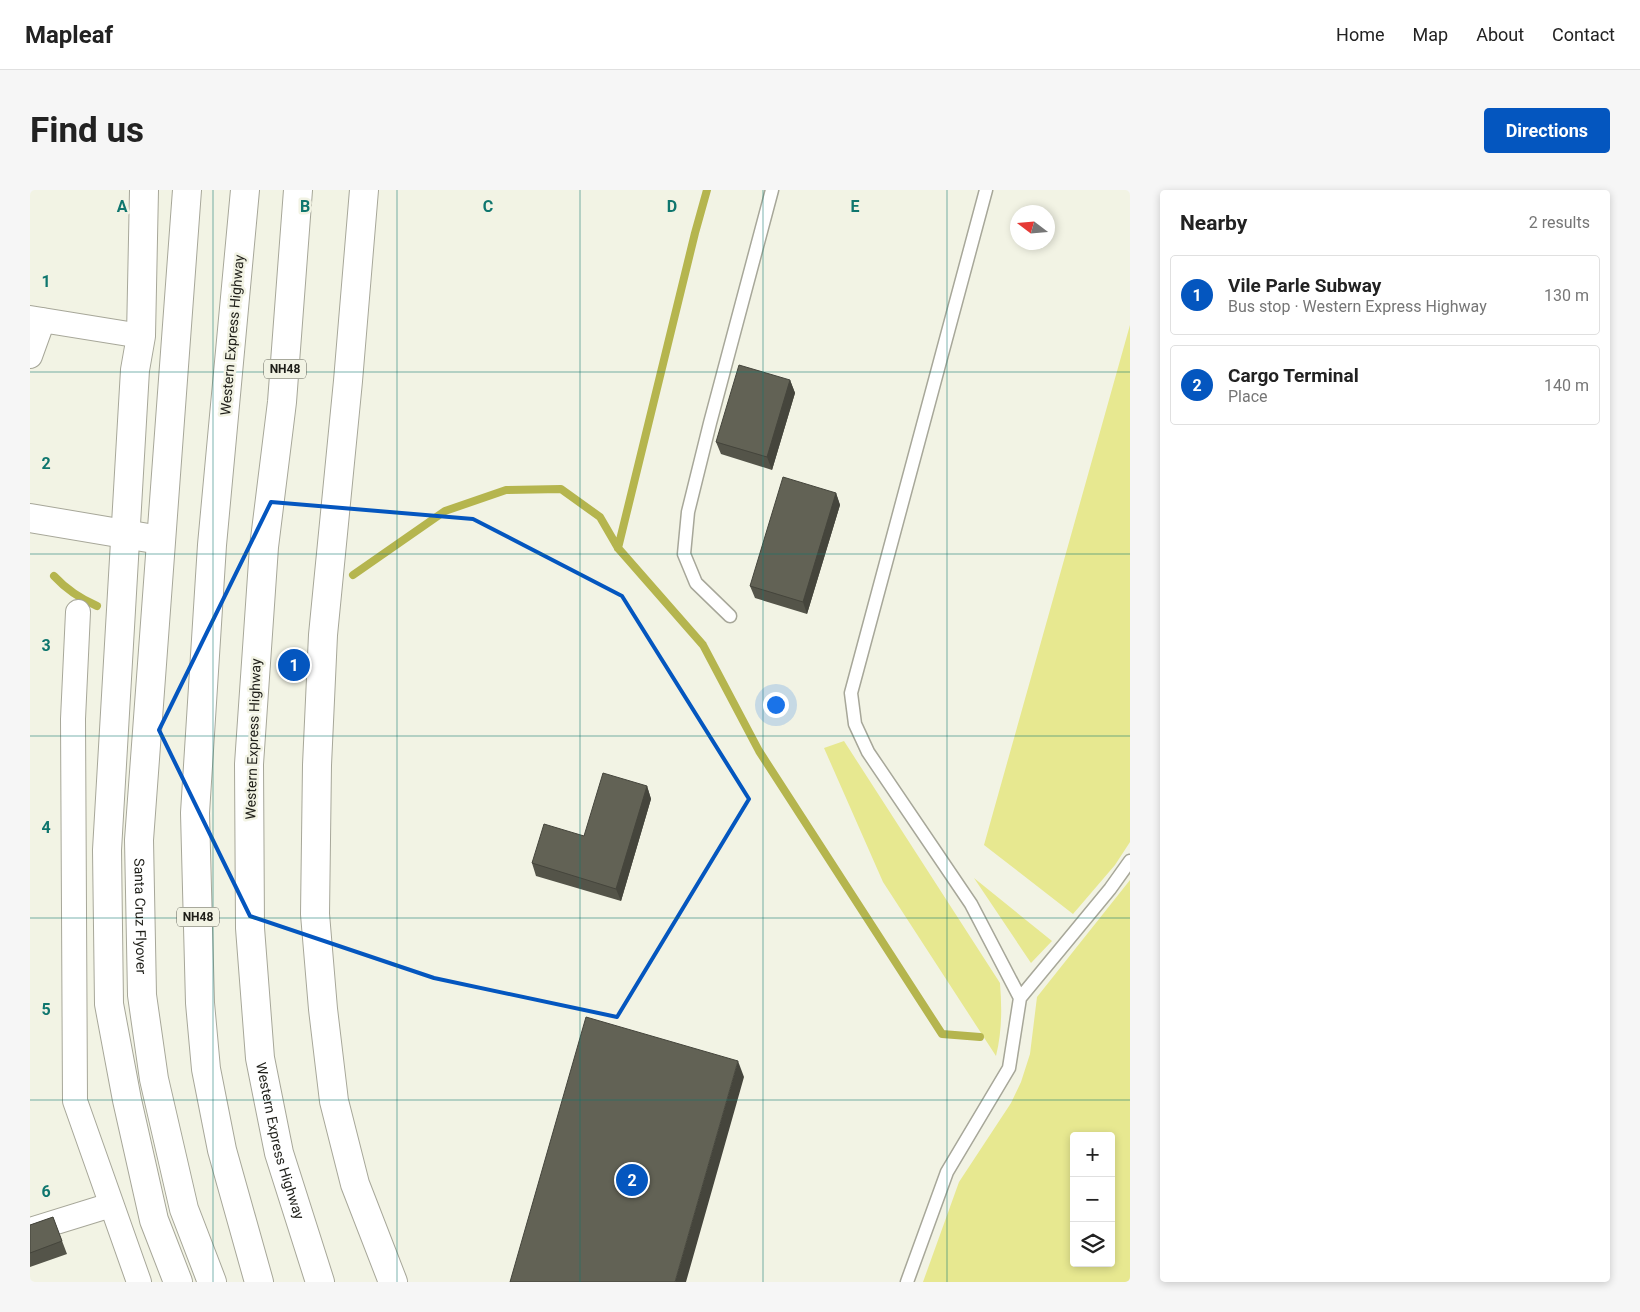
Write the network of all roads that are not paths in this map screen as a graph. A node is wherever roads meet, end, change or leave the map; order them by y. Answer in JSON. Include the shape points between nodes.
{"nodes":[{"id":1,"x":144,"y":190,"type":"edge"},
{"id":2,"x":187,"y":190,"type":"edge"},
{"id":3,"x":245,"y":190,"type":"edge"},
{"id":4,"x":298,"y":190,"type":"edge"},
{"id":5,"x":364,"y":190,"type":"edge"},
{"id":6,"x":772,"y":190,"type":"edge"},
{"id":7,"x":986,"y":190,"type":"edge"},
{"id":8,"x":37,"y":319,"type":"edge"},
{"id":9,"x":141,"y":336,"type":"junction"},
{"id":10,"x":30,"y":356,"type":"edge"},
{"id":11,"x":30,"y":518,"type":"edge"},
{"id":12,"x":124,"y":534,"type":"junction"},
{"id":13,"x":160,"y":540,"type":"junction"},
{"id":14,"x":78,"y":612,"type":"dead end"},
{"id":15,"x":730,"y":616,"type":"dead end"},
{"id":16,"x":1130,"y":861,"type":"edge"},
{"id":17,"x":1020,"y":998,"type":"junction"},
{"id":18,"x":111,"y":1205,"type":"junction"},
{"id":19,"x":30,"y":1230,"type":"edge"},
{"id":20,"x":139,"y":1282,"type":"edge"},
{"id":21,"x":178,"y":1282,"type":"edge"},
{"id":22,"x":212,"y":1282,"type":"edge"},
{"id":23,"x":259,"y":1282,"type":"edge"},
{"id":24,"x":320,"y":1282,"type":"edge"},
{"id":25,"x":393,"y":1282,"type":"edge"},
{"id":26,"x":907,"y":1282,"type":"edge"}],
"edges":[{"from":1,"to":9,"type":"main road"},
{"from":2,"to":13,"type":"main road","name":"Santa Cruz Flyover"},
{"from":3,"to":23,"type":"main road","name":"Western Express Highway","number":"NH48","via":[[212,545],[195,813],[200,1003],[206,1069],[222,1150]]},
{"from":4,"to":24,"type":"main road","name":"Western Express Highway","number":"NH48","via":[[282,402],[264,547],[249,764],[250,928],[262,1067],[279,1153]]},
{"from":5,"to":25,"type":"main road","via":[[323,635],[315,914],[334,1101],[356,1184]]},
{"from":6,"to":15,"type":"lane","via":[[688,512],[684,554],[696,583]]},
{"from":7,"to":17,"type":"lane","via":[[851,693],[855,724],[868,752],[971,904]]},
{"from":8,"to":9,"type":"street"},
{"from":8,"to":10,"type":"street"},
{"from":9,"to":12,"type":"main road","via":[[134,370]]},
{"from":11,"to":12,"type":"main road"},
{"from":12,"to":13,"type":"main road"},
{"from":12,"to":21,"type":"main road","via":[[107,850],[109,1004],[154,1220]]},
{"from":13,"to":22,"type":"main road","name":"Santa Cruz Flyover","via":[[139,840],[142,995],[154,1079],[184,1210]]},
{"from":14,"to":18,"type":"street","via":[[73,719],[75,1101]]},
{"from":16,"to":17,"type":"lane"},
{"from":17,"to":26,"type":"lane","via":[[1009,1068],[947,1172]]},
{"from":18,"to":19,"type":"street"},
{"from":18,"to":20,"type":"street"}]}
